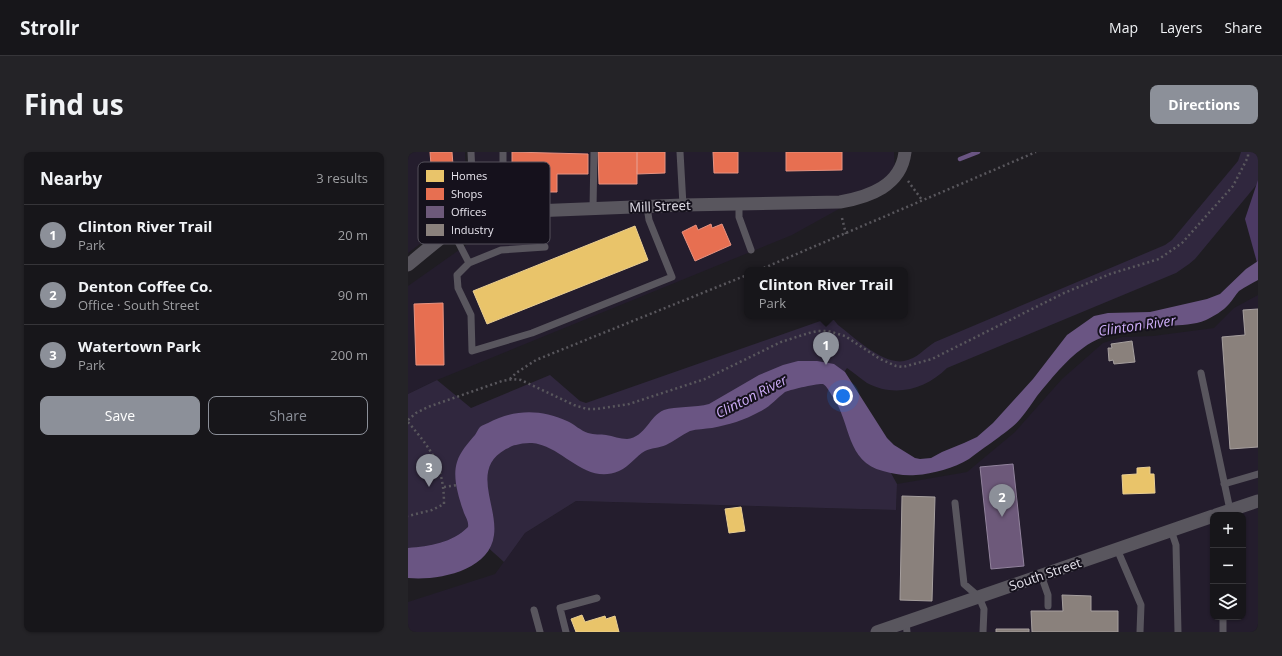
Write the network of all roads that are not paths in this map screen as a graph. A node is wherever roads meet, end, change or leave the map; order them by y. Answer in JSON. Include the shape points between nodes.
{"nodes":[{"id":1,"x":471,"y":152,"type":"edge"},
{"id":2,"x":594,"y":152,"type":"edge"},
{"id":3,"x":680,"y":152,"type":"edge"},
{"id":4,"x":905,"y":152,"type":"edge"},
{"id":5,"x":471,"y":162,"type":"edge"},
{"id":6,"x":739,"y":204,"type":"junction"},
{"id":7,"x":683,"y":205,"type":"junction"},
{"id":8,"x":647,"y":207,"type":"junction"},
{"id":9,"x":593,"y":209,"type":"junction"},
{"id":10,"x":550,"y":210,"type":"edge"},
{"id":11,"x":434,"y":244,"type":"edge"},
{"id":12,"x":459,"y":244,"type":"edge"},
{"id":13,"x":544,"y":247,"type":"dead end"},
{"id":14,"x":751,"y":250,"type":"dead end"},
{"id":15,"x":469,"y":263,"type":"junction"},
{"id":16,"x":408,"y":265,"type":"edge"},
{"id":17,"x":1201,"y":373,"type":"dead end"},
{"id":18,"x":1258,"y":474,"type":"edge"},
{"id":19,"x":1224,"y":484,"type":"junction"},
{"id":20,"x":1258,"y":500,"type":"edge"},
{"id":21,"x":955,"y":504,"type":"dead end"},
{"id":22,"x":1219,"y":512,"type":"edge"},
{"id":23,"x":1225,"y":512,"type":"edge"},
{"id":24,"x":1210,"y":517,"type":"edge"},
{"id":25,"x":1171,"y":530,"type":"junction"},
{"id":26,"x":1117,"y":549,"type":"junction"},
{"id":27,"x":1041,"y":575,"type":"junction"},
{"id":28,"x":979,"y":597,"type":"junction"},
{"id":29,"x":598,"y":598,"type":"dead end"},
{"id":30,"x":1048,"y":606,"type":"dead end"},
{"id":31,"x":534,"y":610,"type":"dead end"},
{"id":32,"x":1223,"y":620,"type":"edge"},
{"id":33,"x":907,"y":627,"type":"edge"},
{"id":34,"x":540,"y":632,"type":"edge"},
{"id":35,"x":566,"y":632,"type":"edge"},
{"id":36,"x":877,"y":632,"type":"edge"},
{"id":37,"x":983,"y":632,"type":"edge"},
{"id":38,"x":1140,"y":632,"type":"edge"},
{"id":39,"x":1178,"y":632,"type":"edge"},
{"id":40,"x":1223,"y":632,"type":"edge"}],
"edges":[{"from":1,"to":5,"type":"lane"},
{"from":2,"to":9,"type":"lane"},
{"from":3,"to":7,"type":"lane"},
{"from":4,"to":6,"type":"street","name":"Mill Street","via":[[904,161],[894,178],[884,187],[857,199],[840,202]]},
{"from":6,"to":7,"type":"street","name":"Mill Street"},
{"from":6,"to":14,"type":"lane","via":[[739,217]]},
{"from":7,"to":8,"type":"street","name":"Mill Street"},
{"from":8,"to":9,"type":"street","name":"Mill Street"},
{"from":8,"to":15,"type":"lane","via":[[649,220],[672,277],[532,333],[472,351],[471,315],[458,288],[457,275]]},
{"from":9,"to":10,"type":"street","name":"Mill Street"},
{"from":11,"to":16,"type":"street","name":"Mill Street"},
{"from":12,"to":15,"type":"lane"},
{"from":13,"to":15,"type":"lane","via":[[501,250]]},
{"from":17,"to":19,"type":"lane"},
{"from":18,"to":19,"type":"lane"},
{"from":19,"to":22,"type":"lane"},
{"from":20,"to":23,"type":"street","name":"South Street"},
{"from":21,"to":28,"type":"lane","via":[[964,584]]},
{"from":24,"to":25,"type":"street","name":"South Street"},
{"from":25,"to":26,"type":"street","name":"South Street"},
{"from":25,"to":39,"type":"lane","via":[[1176,545]]},
{"from":26,"to":27,"type":"street","name":"South Street"},
{"from":26,"to":38,"type":"lane","via":[[1141,605]]},
{"from":27,"to":28,"type":"street","name":"South Street"},
{"from":27,"to":30,"type":"lane","via":[[1048,595]]},
{"from":28,"to":33,"type":"street","name":"South Street"},
{"from":28,"to":37,"type":"lane","via":[[984,609]]},
{"from":29,"to":35,"type":"lane","via":[[560,608]]},
{"from":31,"to":34,"type":"lane"},
{"from":32,"to":40,"type":"lane"},
{"from":33,"to":36,"type":"street","name":"South Street"}]}
